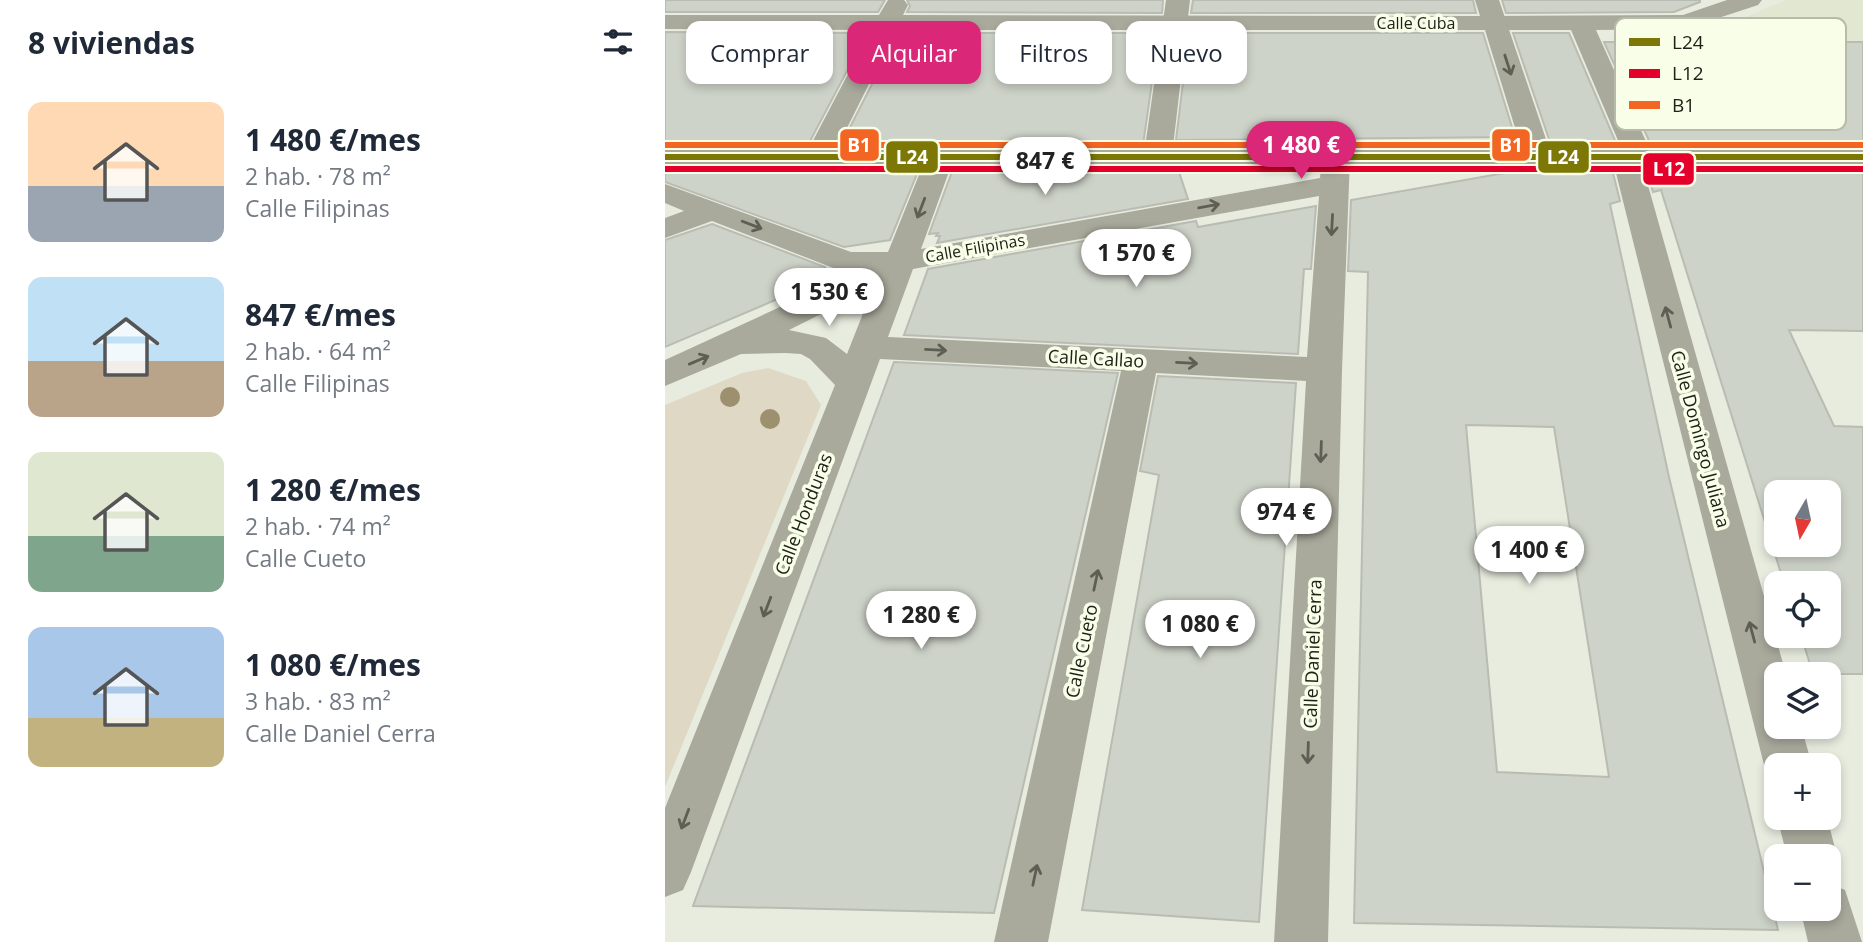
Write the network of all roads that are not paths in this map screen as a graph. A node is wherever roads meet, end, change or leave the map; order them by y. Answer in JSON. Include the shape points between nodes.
{"nodes":[{"id":1,"x":898,"y":0,"type":"edge"},
{"id":2,"x":1750,"y":0,"type":"edge"},
{"id":3,"x":1490,"y":11,"type":"edge"},
{"id":4,"x":1176,"y":12,"type":"edge"},
{"id":5,"x":1697,"y":18,"type":"edge"},
{"id":6,"x":888,"y":21,"type":"edge"},
{"id":7,"x":958,"y":21,"type":"edge"},
{"id":8,"x":665,"y":22,"type":"edge"},
{"id":9,"x":1615,"y":23,"type":"edge"},
{"id":10,"x":847,"y":24,"type":"edge"},
{"id":11,"x":1581,"y":24,"type":"junction"},
{"id":12,"x":856,"y":84,"type":"edge"},
{"id":13,"x":1615,"y":113,"type":"edge"},
{"id":14,"x":1622,"y":130,"type":"edge"},
{"id":15,"x":1159,"y":147,"type":"dead end"},
{"id":16,"x":941,"y":155,"type":"junction"},
{"id":17,"x":819,"y":156,"type":"junction"},
{"id":18,"x":665,"y":157,"type":"edge"},
{"id":19,"x":1538,"y":157,"type":"junction"},
{"id":20,"x":1632,"y":157,"type":"junction"},
{"id":21,"x":1863,"y":157,"type":"edge"},
{"id":22,"x":1335,"y":170,"type":"junction"},
{"id":23,"x":665,"y":193,"type":"edge"},
{"id":24,"x":713,"y":210,"type":"junction"},
{"id":25,"x":665,"y":229,"type":"edge"},
{"id":26,"x":901,"y":262,"type":"junction"},
{"id":27,"x":732,"y":345,"type":"junction"},
{"id":28,"x":1141,"y":361,"type":"junction"},
{"id":29,"x":860,"y":365,"type":"junction"},
{"id":30,"x":1324,"y":370,"type":"junction"},
{"id":31,"x":665,"y":374,"type":"edge"},
{"id":32,"x":1764,"y":674,"type":"edge"},
{"id":33,"x":665,"y":872,"type":"edge"},
{"id":34,"x":1829,"y":921,"type":"edge"},
{"id":35,"x":1021,"y":942,"type":"edge"},
{"id":36,"x":1301,"y":942,"type":"edge"},
{"id":37,"x":1835,"y":942,"type":"edge"}],
"edges":[{"from":1,"to":6,"type":"street"},
{"from":2,"to":5,"type":"street","name":"Calle Cuba"},
{"from":3,"to":4,"type":"street","name":"Calle Cuba"},
{"from":3,"to":11,"type":"street","name":"Calle Cuba"},
{"from":3,"to":19,"type":"street","one_way":true},
{"from":4,"to":7,"type":"street","name":"Calle Cuba"},
{"from":4,"to":15,"type":"street"},
{"from":8,"to":10,"type":"street","name":"Calle Cuba"},
{"from":9,"to":11,"type":"street","name":"Calle Cuba"},
{"from":11,"to":13,"type":"street","name":"Calle Domingo Juliana"},
{"from":12,"to":17,"type":"street"},
{"from":14,"to":20,"type":"street","name":"Calle Domingo Juliana"},
{"from":16,"to":17,"type":"street"},
{"from":16,"to":22,"type":"street"},
{"from":16,"to":26,"type":"street","name":"Calle Honduras","one_way":true},
{"from":17,"to":18,"type":"street"},
{"from":19,"to":20,"type":"street"},
{"from":19,"to":22,"type":"street"},
{"from":20,"to":21,"type":"street"},
{"from":32,"to":20,"type":"street","name":"Calle Domingo Juliana","one_way":true},
{"from":26,"to":22,"type":"street","name":"Calle Filipinas","one_way":true},
{"from":22,"to":30,"type":"street","name":"Calle Daniel Cerra","one_way":true},
{"from":23,"to":24,"type":"street","name":"Calle Filipinas"},
{"from":24,"to":25,"type":"street"},
{"from":24,"to":26,"type":"street","name":"Calle Filipinas","one_way":true,"via":[[847,262]]},
{"from":26,"to":27,"type":"street"},
{"from":26,"to":29,"type":"street","name":"Calle Honduras"},
{"from":27,"to":29,"type":"street","via":[[801,343]]},
{"from":31,"to":27,"type":"street","one_way":true},
{"from":29,"to":28,"type":"street","name":"Calle Callao","one_way":true},
{"from":28,"to":30,"type":"street","name":"Calle Callao","one_way":true},
{"from":35,"to":28,"type":"street","name":"Calle Cueto","one_way":true},
{"from":29,"to":33,"type":"street","name":"Calle Honduras","one_way":true},
{"from":30,"to":36,"type":"street","name":"Calle Daniel Cerra","one_way":true},
{"from":34,"to":37,"type":"street"}]}
